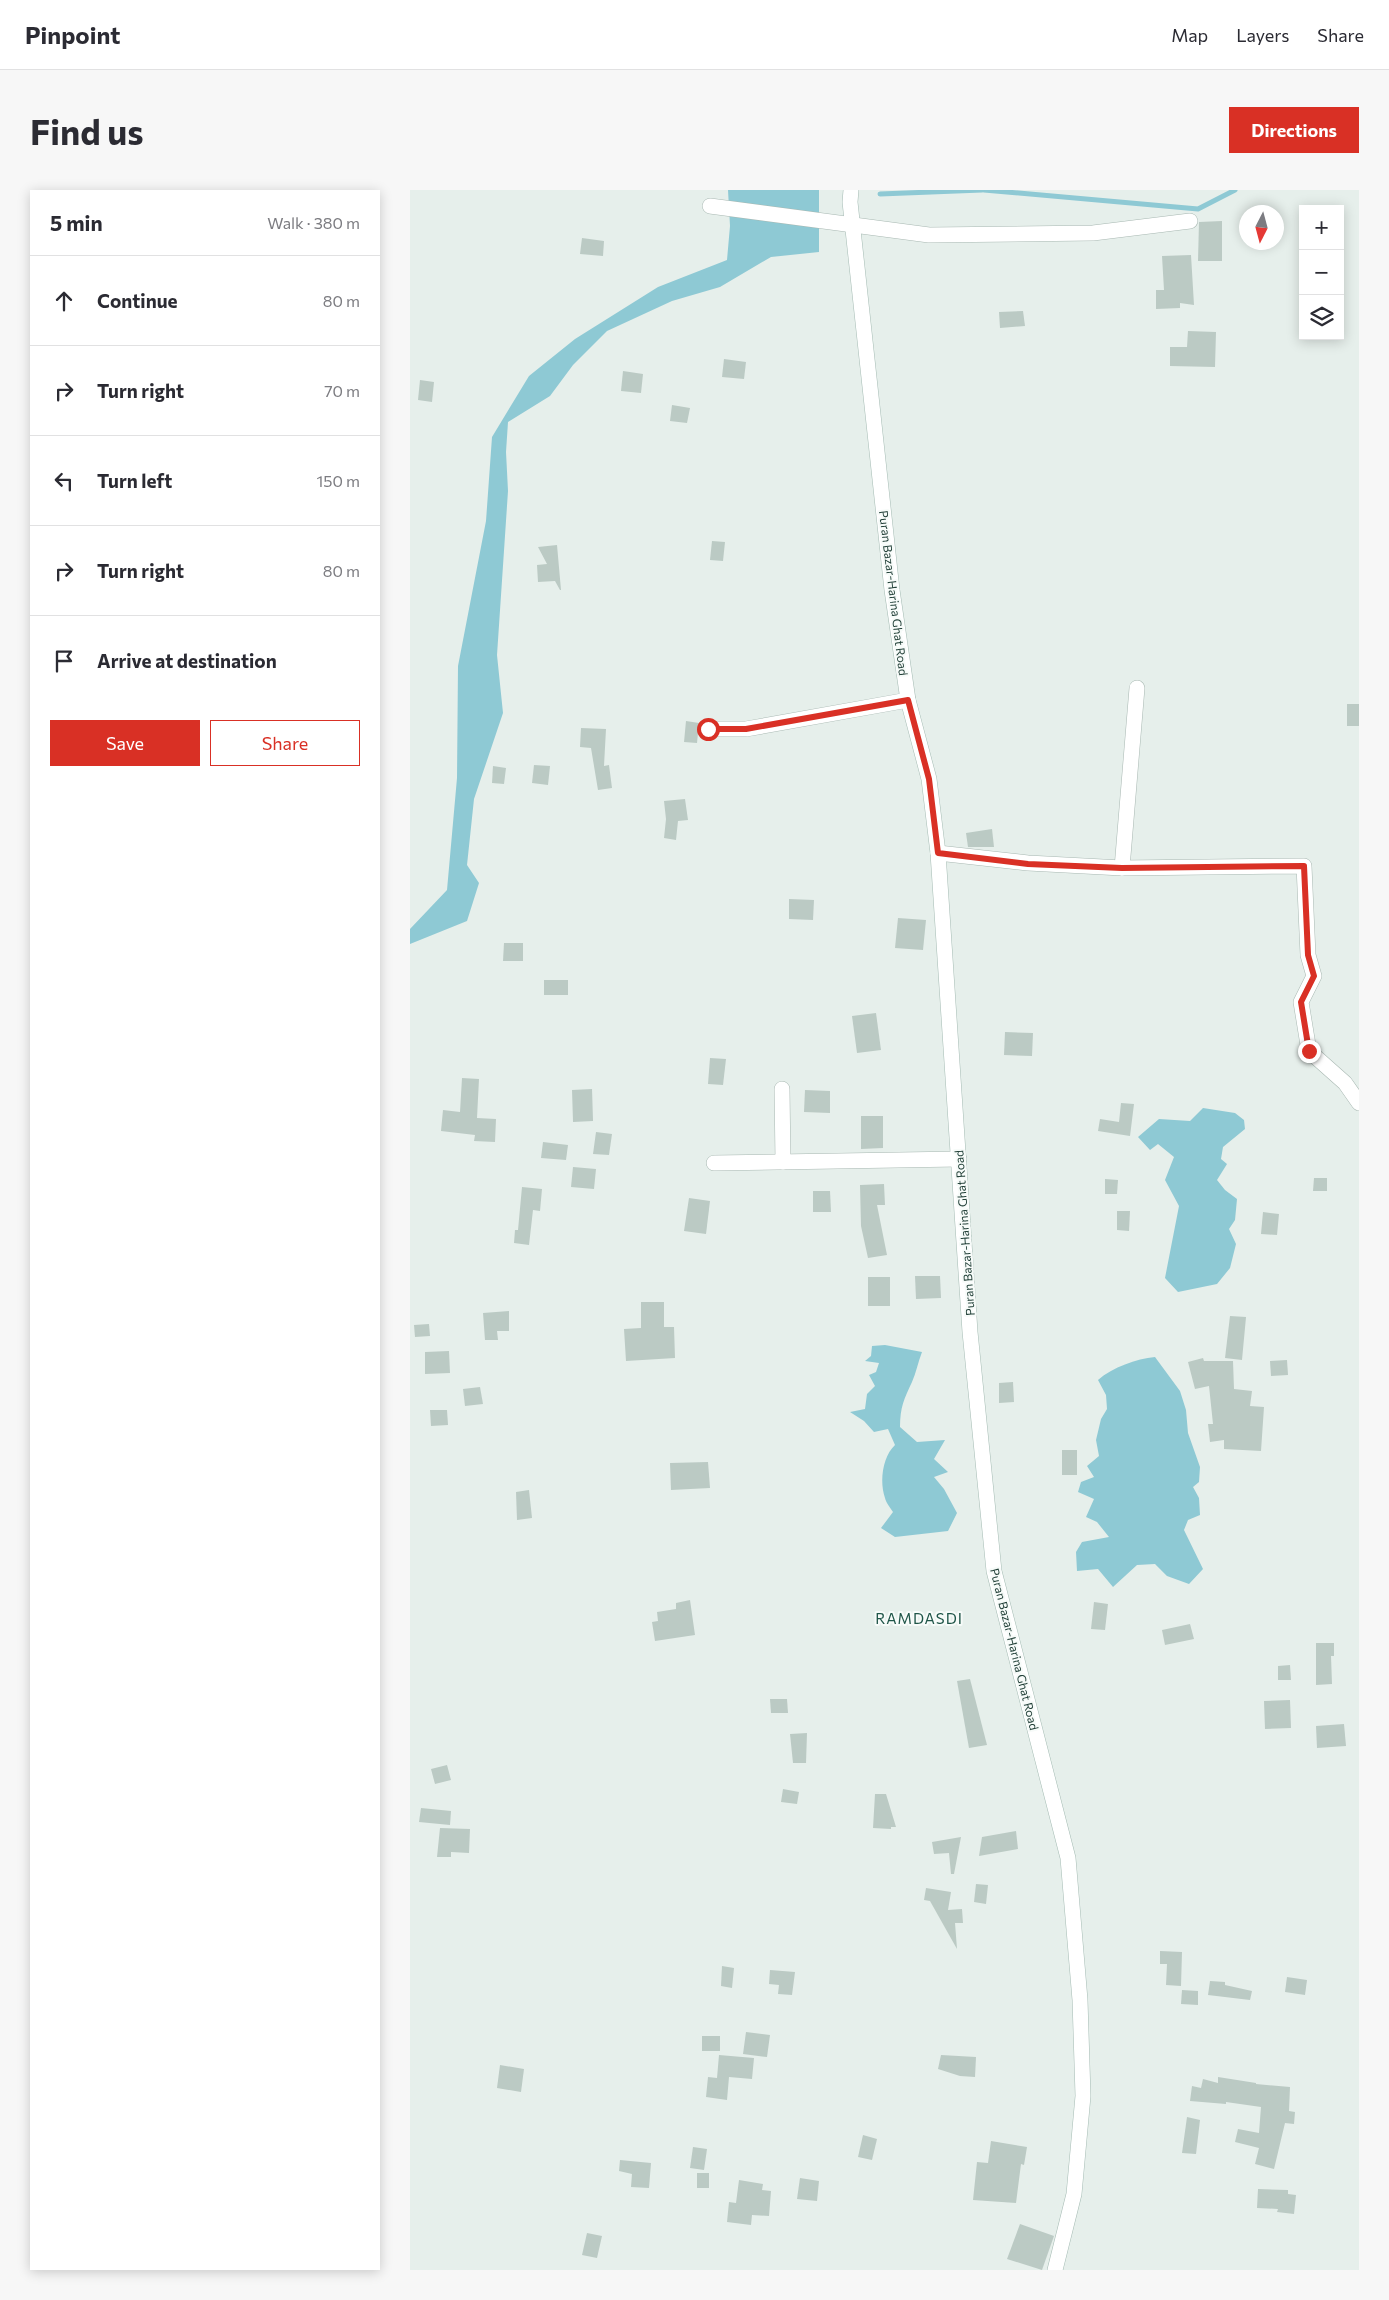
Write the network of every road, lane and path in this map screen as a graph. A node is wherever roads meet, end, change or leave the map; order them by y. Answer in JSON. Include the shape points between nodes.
{"nodes":[{"id":1,"x":851,"y":190,"type":"edge"},
{"id":2,"x":710,"y":206,"type":"dead end"},
{"id":3,"x":1190,"y":221,"type":"dead end"},
{"id":4,"x":853,"y":223,"type":"junction"},
{"id":5,"x":1136,"y":688,"type":"dead end"},
{"id":6,"x":908,"y":700,"type":"junction"},
{"id":7,"x":708,"y":729,"type":"dead end"},
{"id":8,"x":938,"y":853,"type":"junction"},
{"id":9,"x":1122,"y":868,"type":"junction"},
{"id":10,"x":782,"y":1088,"type":"dead end"},
{"id":11,"x":1359,"y":1103,"type":"edge"},
{"id":12,"x":959,"y":1159,"type":"junction"},
{"id":13,"x":783,"y":1162,"type":"junction"},
{"id":14,"x":714,"y":1163,"type":"dead end"},
{"id":15,"x":1055,"y":2270,"type":"edge"}],
"edges":[{"from":1,"to":4,"type":"main road","name":"Puran Bazar-Harina Ghat Road"},
{"from":2,"to":4,"type":"main road"},
{"from":3,"to":4,"type":"main road","via":[[1093,233],[929,235]]},
{"from":4,"to":6,"type":"main road","name":"Puran Bazar-Harina Ghat Road","via":[[890,571]]},
{"from":5,"to":9,"type":"main road"},
{"from":6,"to":7,"type":"main road","via":[[746,729]]},
{"from":6,"to":8,"type":"main road","name":"Puran Bazar-Harina Ghat Road","via":[[929,779]]},
{"from":8,"to":9,"type":"main road","via":[[1028,864]]},
{"from":8,"to":12,"type":"main road","name":"Puran Bazar-Harina Ghat Road"},
{"from":9,"to":11,"type":"main road","via":[[1304,866],[1308,955],[1314,976],[1301,1002],[1309,1051],[1345,1083]]},
{"from":10,"to":13,"type":"main road"},
{"from":12,"to":13,"type":"main road"},
{"from":12,"to":15,"type":"main road","name":"Puran Bazar-Harina Ghat Road","via":[[970,1332],[994,1571],[1068,1858],[1080,2000],[1083,2096],[1074,2194]]},
{"from":13,"to":14,"type":"main road"}]}
